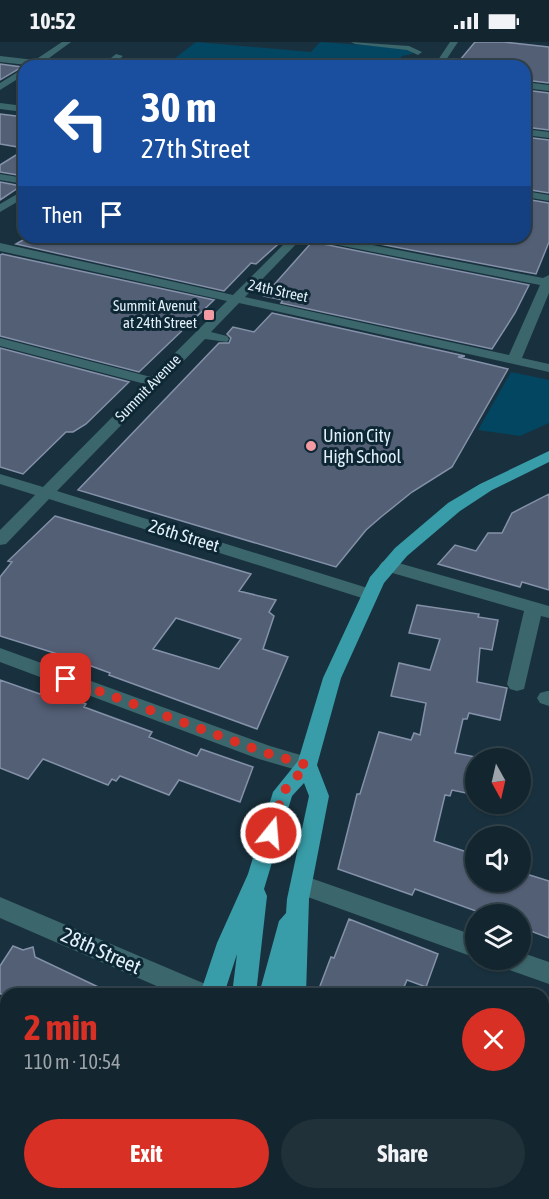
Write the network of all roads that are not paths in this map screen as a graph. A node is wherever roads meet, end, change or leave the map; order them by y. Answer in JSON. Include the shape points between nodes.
{"nodes":[{"id":1,"x":67,"y":42,"type":"edge"},
{"id":2,"x":355,"y":42,"type":"edge"},
{"id":3,"x":454,"y":42,"type":"edge"},
{"id":4,"x":418,"y":52,"type":"dead end"},
{"id":5,"x":119,"y":56,"type":"dead end"},
{"id":6,"x":0,"y":59,"type":"edge"},
{"id":7,"x":41,"y":60,"type":"edge"},
{"id":8,"x":113,"y":60,"type":"edge"},
{"id":9,"x":442,"y":60,"type":"edge"},
{"id":10,"x":18,"y":62,"type":"edge"},
{"id":11,"x":18,"y":75,"type":"edge"},
{"id":12,"x":531,"y":86,"type":"edge"},
{"id":13,"x":0,"y":87,"type":"edge"},
{"id":14,"x":549,"y":88,"type":"edge"},
{"id":15,"x":0,"y":106,"type":"edge"},
{"id":16,"x":18,"y":108,"type":"edge"},
{"id":17,"x":531,"y":133,"type":"edge"},
{"id":18,"x":549,"y":135,"type":"edge"},
{"id":19,"x":0,"y":177,"type":"edge"},
{"id":20,"x":18,"y":180,"type":"edge"},
{"id":21,"x":531,"y":195,"type":"edge"},
{"id":22,"x":18,"y":197,"type":"edge"},
{"id":23,"x":549,"y":198,"type":"edge"},
{"id":24,"x":0,"y":209,"type":"edge"},
{"id":25,"x":291,"y":243,"type":"edge"},
{"id":26,"x":345,"y":243,"type":"edge"},
{"id":27,"x":0,"y":247,"type":"edge"},
{"id":28,"x":548,"y":282,"type":"edge"},
{"id":29,"x":236,"y":299,"type":"junction"},
{"id":30,"x":201,"y":334,"type":"junction"},
{"id":31,"x":222,"y":339,"type":"dead end"},
{"id":32,"x":0,"y":342,"type":"edge"},
{"id":33,"x":514,"y":360,"type":"junction"},
{"id":34,"x":549,"y":368,"type":"edge"},
{"id":35,"x":153,"y":382,"type":"junction"},
{"id":36,"x":549,"y":456,"type":"edge"},
{"id":37,"x":0,"y":479,"type":"edge"},
{"id":38,"x":45,"y":494,"type":"junction"},
{"id":39,"x":0,"y":540,"type":"edge"},
{"id":40,"x":388,"y":566,"type":"junction"},
{"id":41,"x":368,"y":594,"type":"junction"},
{"id":42,"x":542,"y":610,"type":"edge"},
{"id":43,"x":0,"y":655,"type":"edge"},
{"id":44,"x":517,"y":684,"type":"dead end"},
{"id":45,"x":307,"y":765,"type":"junction"},
{"id":46,"x":259,"y":874,"type":"junction"},
{"id":47,"x":300,"y":892,"type":"junction"},
{"id":48,"x":0,"y":907,"type":"edge"},
{"id":49,"x":465,"y":944,"type":"edge"},
{"id":50,"x":531,"y":967,"type":"edge"},
{"id":51,"x":549,"y":974,"type":"edge"},
{"id":52,"x":187,"y":988,"type":"edge"},
{"id":53,"x":214,"y":988,"type":"edge"},
{"id":54,"x":245,"y":988,"type":"edge"},
{"id":55,"x":273,"y":988,"type":"edge"},
{"id":56,"x":294,"y":988,"type":"edge"}],
"edges":[{"from":1,"to":7,"type":"street"},
{"from":2,"to":4,"type":"street"},
{"from":3,"to":9,"type":"street"},
{"from":5,"to":8,"type":"street"},
{"from":6,"to":10,"type":"street"},
{"from":11,"to":13,"type":"street"},
{"from":12,"to":14,"type":"street"},
{"from":15,"to":16,"type":"street"},
{"from":17,"to":18,"type":"street"},
{"from":19,"to":20,"type":"street"},
{"from":21,"to":23,"type":"street"},
{"from":22,"to":24,"type":"street"},
{"from":25,"to":29,"type":"street","name":"Summit Avenue"},
{"from":26,"to":28,"type":"street"},
{"from":27,"to":29,"type":"street","name":"24th Street"},
{"from":28,"to":33,"type":"street"},
{"from":29,"to":30,"type":"street","name":"Summit Avenue"},
{"from":29,"to":33,"type":"street","name":"24th Street","via":[[293,316]]},
{"from":30,"to":31,"type":"street"},
{"from":30,"to":35,"type":"street","name":"Summit Avenue"},
{"from":32,"to":35,"type":"street"},
{"from":33,"to":34,"type":"street","name":"24th Street"},
{"from":35,"to":38,"type":"street","name":"Summit Avenue"},
{"from":36,"to":40,"type":"main road","via":[[454,507]]},
{"from":37,"to":38,"type":"street","name":"26th Street"},
{"from":38,"to":39,"type":"street","name":"Summit Avenue"},
{"from":38,"to":41,"type":"street","name":"26th Street"},
{"from":40,"to":41,"type":"main road"},
{"from":40,"to":42,"type":"street"},
{"from":41,"to":45,"type":"main road","via":[[332,678]]},
{"from":42,"to":44,"type":"street"},
{"from":43,"to":45,"type":"street"},
{"from":45,"to":46,"type":"main road","via":[[283,792]]},
{"from":45,"to":47,"type":"main road","via":[[319,796]]},
{"from":46,"to":53,"type":"main road"},
{"from":46,"to":54,"type":"main road"},
{"from":47,"to":49,"type":"street"},
{"from":47,"to":55,"type":"main road"},
{"from":47,"to":56,"type":"main road"},
{"from":48,"to":52,"type":"street","name":"28th Street"},
{"from":50,"to":51,"type":"street"}]}
